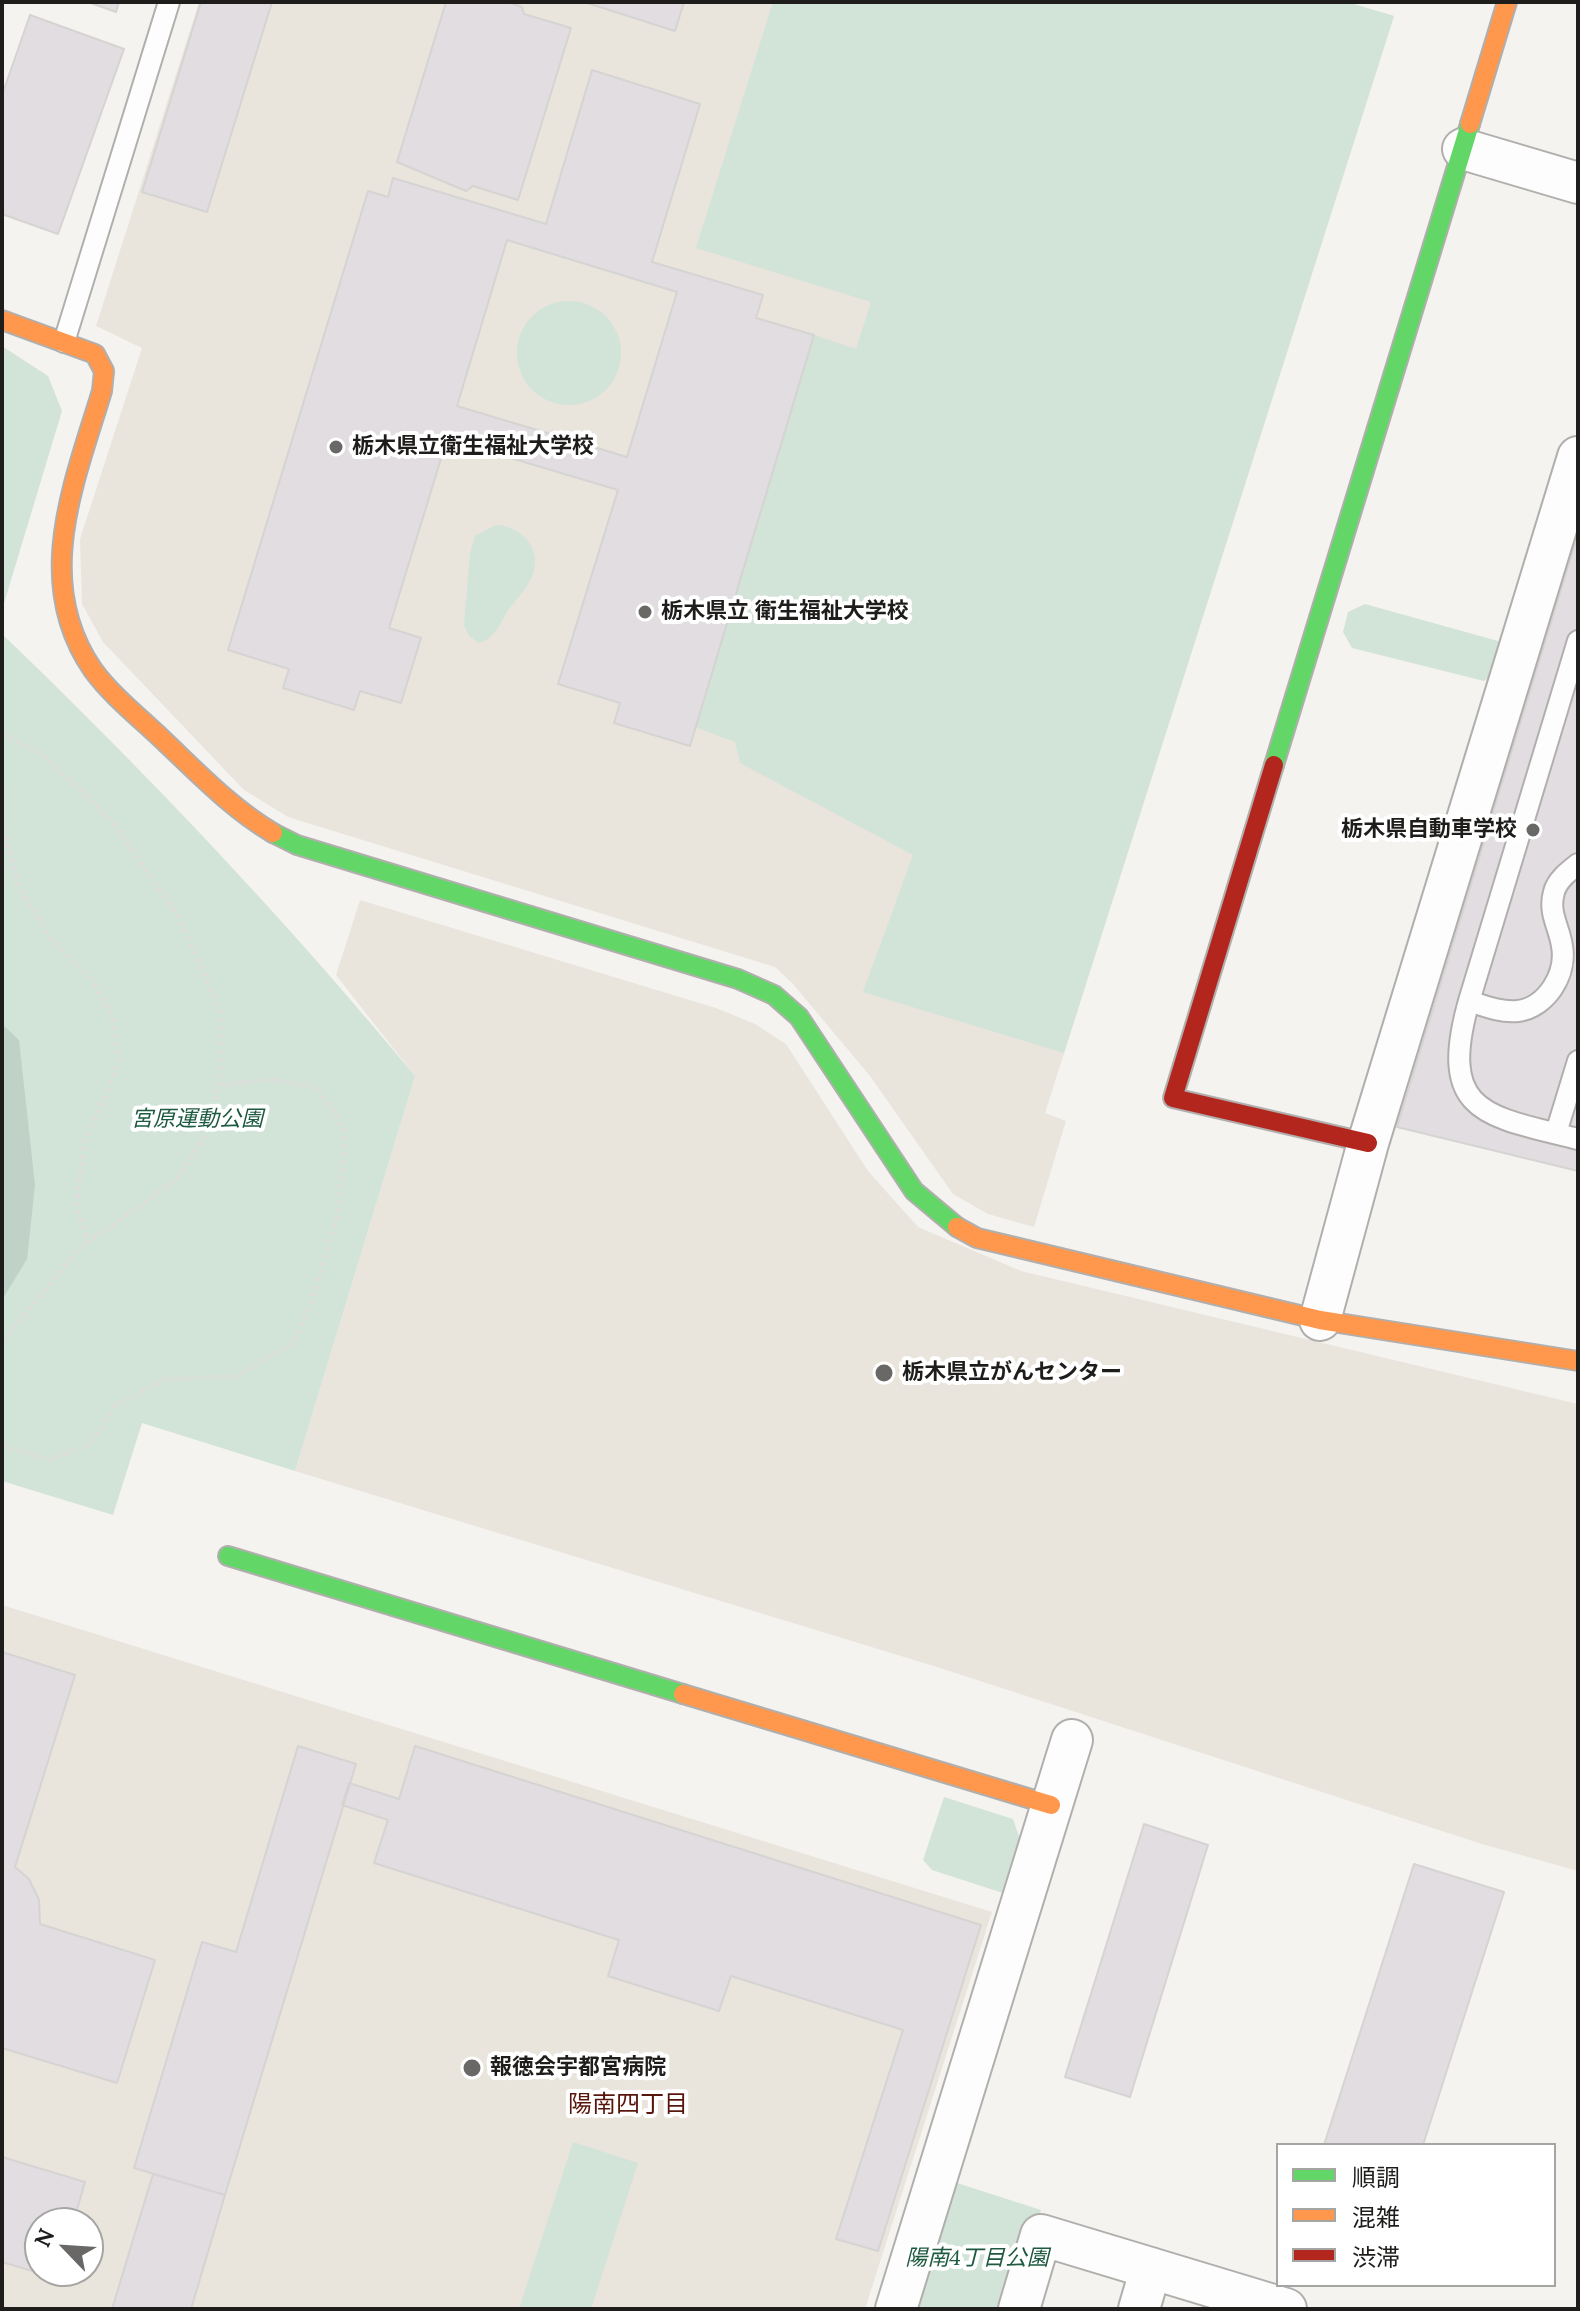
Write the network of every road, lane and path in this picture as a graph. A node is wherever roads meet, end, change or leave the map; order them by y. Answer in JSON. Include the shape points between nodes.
{"nodes":[{"id":1,"x":169,"y":2,"type":"edge"},
{"id":2,"x":1507,"y":2,"type":"edge"},
{"id":3,"x":1463,"y":149,"type":"junction"},
{"id":4,"x":1578,"y":183,"type":"edge"},
{"id":5,"x":2,"y":320,"type":"edge"},
{"id":6,"x":64,"y":342,"type":"junction"},
{"id":7,"x":1578,"y":457,"type":"edge"},
{"id":8,"x":1578,"y":641,"type":"edge"},
{"id":9,"x":1574,"y":671,"type":"edge"},
{"id":10,"x":2,"y":733,"type":"edge"},
{"id":11,"x":2,"y":788,"type":"edge"},
{"id":12,"x":1578,"y":864,"type":"edge"},
{"id":13,"x":1469,"y":1001,"type":"junction"},
{"id":14,"x":1577,"y":1064,"type":"edge"},
{"id":15,"x":219,"y":1086,"type":"junction"},
{"id":16,"x":1556,"y":1133,"type":"junction"},
{"id":17,"x":1578,"y":1139,"type":"edge"},
{"id":18,"x":1368,"y":1143,"type":"junction"},
{"id":19,"x":88,"y":1242,"type":"junction"},
{"id":20,"x":1320,"y":1320,"type":"junction"},
{"id":21,"x":2,"y":1343,"type":"edge"},
{"id":22,"x":1578,"y":1361,"type":"edge"},
{"id":23,"x":2,"y":1446,"type":"edge"},
{"id":24,"x":228,"y":1556,"type":"dead end"},
{"id":25,"x":1072,"y":1740,"type":"dead end"},
{"id":26,"x":1051,"y":1805,"type":"junction"},
{"id":27,"x":1151,"y":2268,"type":"junction"},
{"id":28,"x":1273,"y":2307,"type":"edge"},
{"id":29,"x":896,"y":2309,"type":"edge"},
{"id":30,"x":1019,"y":2309,"type":"edge"},
{"id":31,"x":1139,"y":2309,"type":"edge"}],
"edges":[{"from":1,"to":6,"type":"lane"},
{"from":2,"to":3,"type":"street"},
{"from":3,"to":4,"type":"street"},
{"from":3,"to":18,"type":"street","via":[[1173,1098]]},
{"from":5,"to":6,"type":"street"},
{"from":6,"to":20,"type":"street","via":[[95,354],[104,371],[59,540],[59,588],[66,619],[102,680],[235,809],[297,845],[768,992],[802,1021],[914,1191],[962,1231]]},
{"from":7,"to":18,"type":"street"},
{"from":8,"to":9,"type":"lane"},
{"from":9,"to":13,"type":"lane"},
{"from":10,"to":15,"type":"path","via":[[45,756],[111,820],[177,914],[220,1010]]},
{"from":11,"to":19,"type":"path","via":[[3,828],[19,887],[51,939],[91,979],[112,1015],[119,1063],[85,1141],[76,1206]]},
{"from":12,"to":13,"type":"lane","via":[[1554,890],[1552,919],[1563,947],[1561,973],[1552,990],[1539,1003],[1518,1011]]},
{"from":13,"to":16,"type":"lane","via":[[1457,1055],[1464,1084],[1477,1105],[1499,1120]]},
{"from":14,"to":16,"type":"lane"},
{"from":15,"to":19,"type":"path","via":[[203,1140],[175,1181]]},
{"from":15,"to":23,"type":"path","via":[[270,1079],[317,1088],[344,1128],[340,1206],[294,1343],[234,1377],[165,1379],[114,1407],[91,1444],[49,1460]]},
{"from":16,"to":17,"type":"lane"},
{"from":18,"to":20,"type":"street"},
{"from":19,"to":21,"type":"path"},
{"from":20,"to":22,"type":"street"},
{"from":24,"to":26,"type":"street"},
{"from":25,"to":26,"type":"street"},
{"from":26,"to":29,"type":"street"},
{"from":27,"to":28,"type":"street"},
{"from":27,"to":30,"type":"street","via":[[1041,2235]]},
{"from":27,"to":31,"type":"street"}]}
